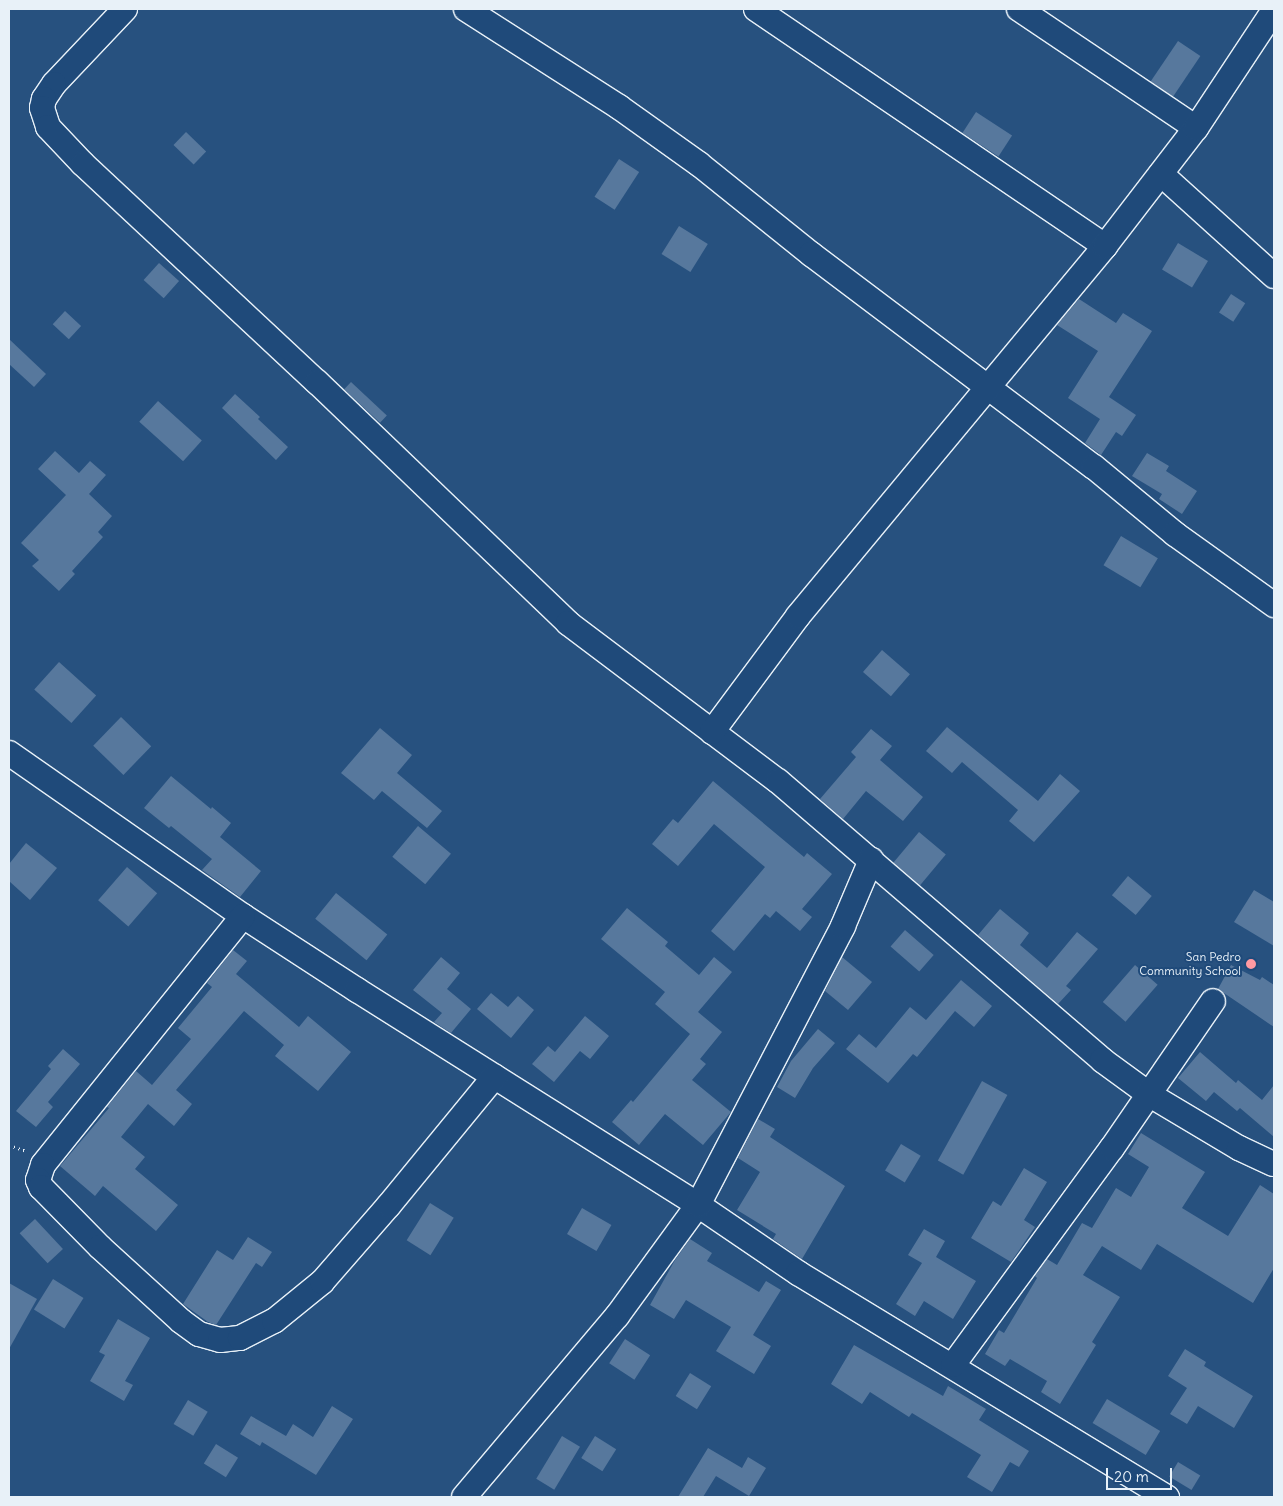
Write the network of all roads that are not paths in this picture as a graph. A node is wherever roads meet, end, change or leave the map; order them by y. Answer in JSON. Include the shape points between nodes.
{"nodes":[{"id":1,"x":125,"y":9,"type":"edge"},
{"id":2,"x":466,"y":9,"type":"edge"},
{"id":3,"x":756,"y":9,"type":"edge"},
{"id":4,"x":1026,"y":10,"type":"edge"},
{"id":5,"x":1274,"y":10,"type":"edge"},
{"id":6,"x":1196,"y":128,"type":"junction"},
{"id":7,"x":1161,"y":174,"type":"junction"},
{"id":8,"x":1105,"y":246,"type":"junction"},
{"id":9,"x":1274,"y":276,"type":"edge"},
{"id":10,"x":988,"y":388,"type":"junction"},
{"id":11,"x":1274,"y":605,"type":"edge"},
{"id":12,"x":712,"y":732,"type":"junction"},
{"id":13,"x":9,"y":753,"type":"edge"},
{"id":14,"x":871,"y":860,"type":"junction"},
{"id":15,"x":242,"y":916,"type":"junction"},
{"id":16,"x":1213,"y":1001,"type":"dead end"},
{"id":17,"x":494,"y":1077,"type":"junction"},
{"id":18,"x":1150,"y":1095,"type":"junction"},
{"id":19,"x":1274,"y":1164,"type":"edge"},
{"id":20,"x":698,"y":1205,"type":"junction"},
{"id":21,"x":953,"y":1365,"type":"junction"},
{"id":22,"x":464,"y":1497,"type":"edge"},
{"id":23,"x":1167,"y":1497,"type":"edge"}],
"edges":[{"from":1,"to":12,"type":"street","via":[[54,84],[44,99],[42,108],[48,127],[83,164],[568,623]]},
{"from":2,"to":10,"type":"street","via":[[619,107],[699,164],[811,254]]},
{"from":3,"to":8,"type":"street"},
{"from":4,"to":6,"type":"street"},
{"from":5,"to":6,"type":"street"},
{"from":6,"to":7,"type":"street"},
{"from":7,"to":8,"type":"street"},
{"from":7,"to":9,"type":"street"},
{"from":8,"to":10,"type":"street"},
{"from":10,"to":11,"type":"street","via":[[1094,467],[1175,534]]},
{"from":10,"to":12,"type":"street","via":[[798,616]]},
{"from":12,"to":14,"type":"street","via":[[778,781]]},
{"from":13,"to":15,"type":"street"},
{"from":14,"to":18,"type":"street","via":[[1102,1060]]},
{"from":14,"to":20,"type":"street","via":[[843,926]]},
{"from":15,"to":17,"type":"street"},
{"from":15,"to":17,"type":"street","via":[[44,1165],[38,1180],[41,1187],[100,1247],[199,1334],[220,1340],[240,1338],[274,1320],[322,1282]]},
{"from":16,"to":18,"type":"street"},
{"from":17,"to":20,"type":"street"},
{"from":18,"to":19,"type":"street","via":[[1239,1148]]},
{"from":18,"to":21,"type":"street"},
{"from":20,"to":21,"type":"street","via":[[798,1273]]},
{"from":20,"to":22,"type":"street","via":[[617,1316]]},
{"from":21,"to":23,"type":"street"}]}
